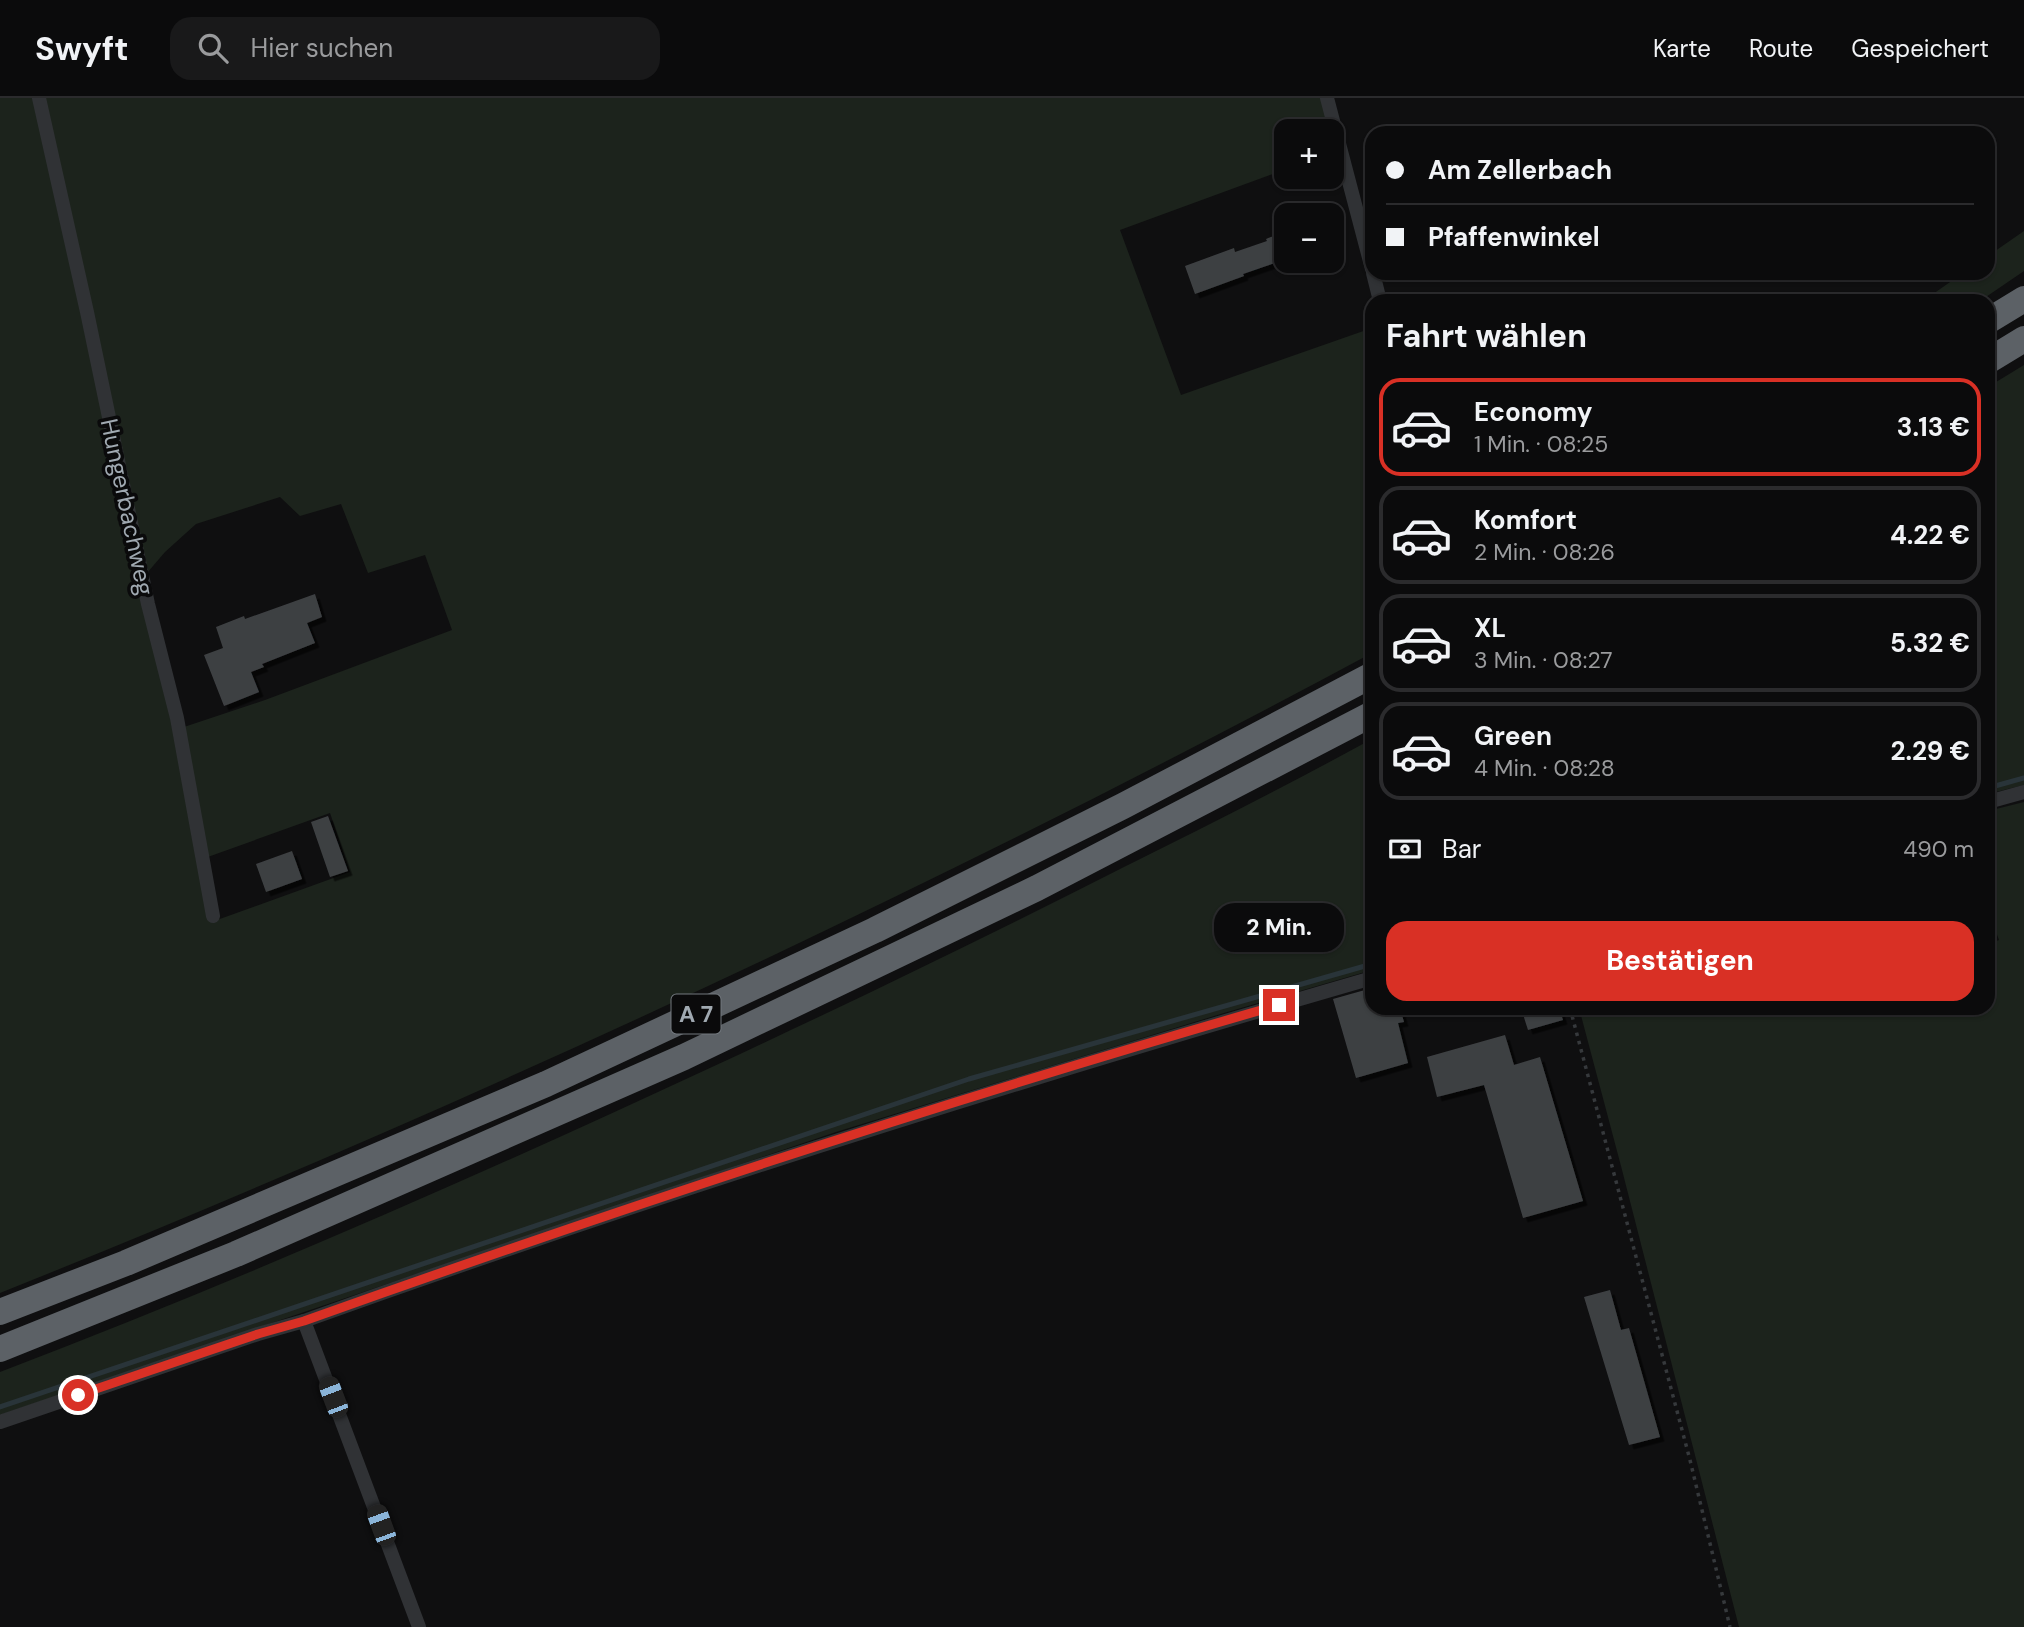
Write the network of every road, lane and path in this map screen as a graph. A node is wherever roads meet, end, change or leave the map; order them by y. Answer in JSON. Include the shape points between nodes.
{"nodes":[{"id":1,"x":39,"y":98,"type":"edge"},
{"id":2,"x":1327,"y":98,"type":"edge"},
{"id":3,"x":1365,"y":241,"type":"edge"},
{"id":4,"x":2024,"y":299,"type":"edge"},
{"id":5,"x":1995,"y":317,"type":"edge"},
{"id":6,"x":2024,"y":339,"type":"edge"},
{"id":7,"x":1995,"y":357,"type":"edge"},
{"id":8,"x":1365,"y":679,"type":"edge"},
{"id":9,"x":1365,"y":718,"type":"edge"},
{"id":10,"x":2024,"y":792,"type":"edge"},
{"id":11,"x":1995,"y":800,"type":"edge"},
{"id":12,"x":213,"y":916,"type":"dead end"},
{"id":13,"x":1365,"y":980,"type":"edge"},
{"id":14,"x":1572,"y":1015,"type":"edge"},
{"id":15,"x":0,"y":1312,"type":"edge"},
{"id":16,"x":304,"y":1321,"type":"junction"},
{"id":17,"x":0,"y":1349,"type":"edge"},
{"id":18,"x":0,"y":1422,"type":"edge"},
{"id":19,"x":419,"y":1627,"type":"edge"},
{"id":20,"x":1731,"y":1627,"type":"edge"}],
"edges":[{"from":1,"to":12,"type":"street","name":"Hungerbachweg","via":[[148,604],[177,718]]},
{"from":2,"to":3,"type":"street"},
{"from":4,"to":5,"type":"highway"},
{"from":6,"to":7,"type":"highway"},
{"from":8,"to":15,"type":"highway","number":"A 7","via":[[875,930],[558,1078]]},
{"from":9,"to":17,"type":"highway","number":"A 7","via":[[1037,888],[684,1057],[236,1254]]},
{"from":10,"to":11,"type":"street"},
{"from":13,"to":16,"type":"street","via":[[758,1164]]},
{"from":14,"to":20,"type":"path"},
{"from":16,"to":18,"type":"street"},
{"from":16,"to":19,"type":"street"}]}
